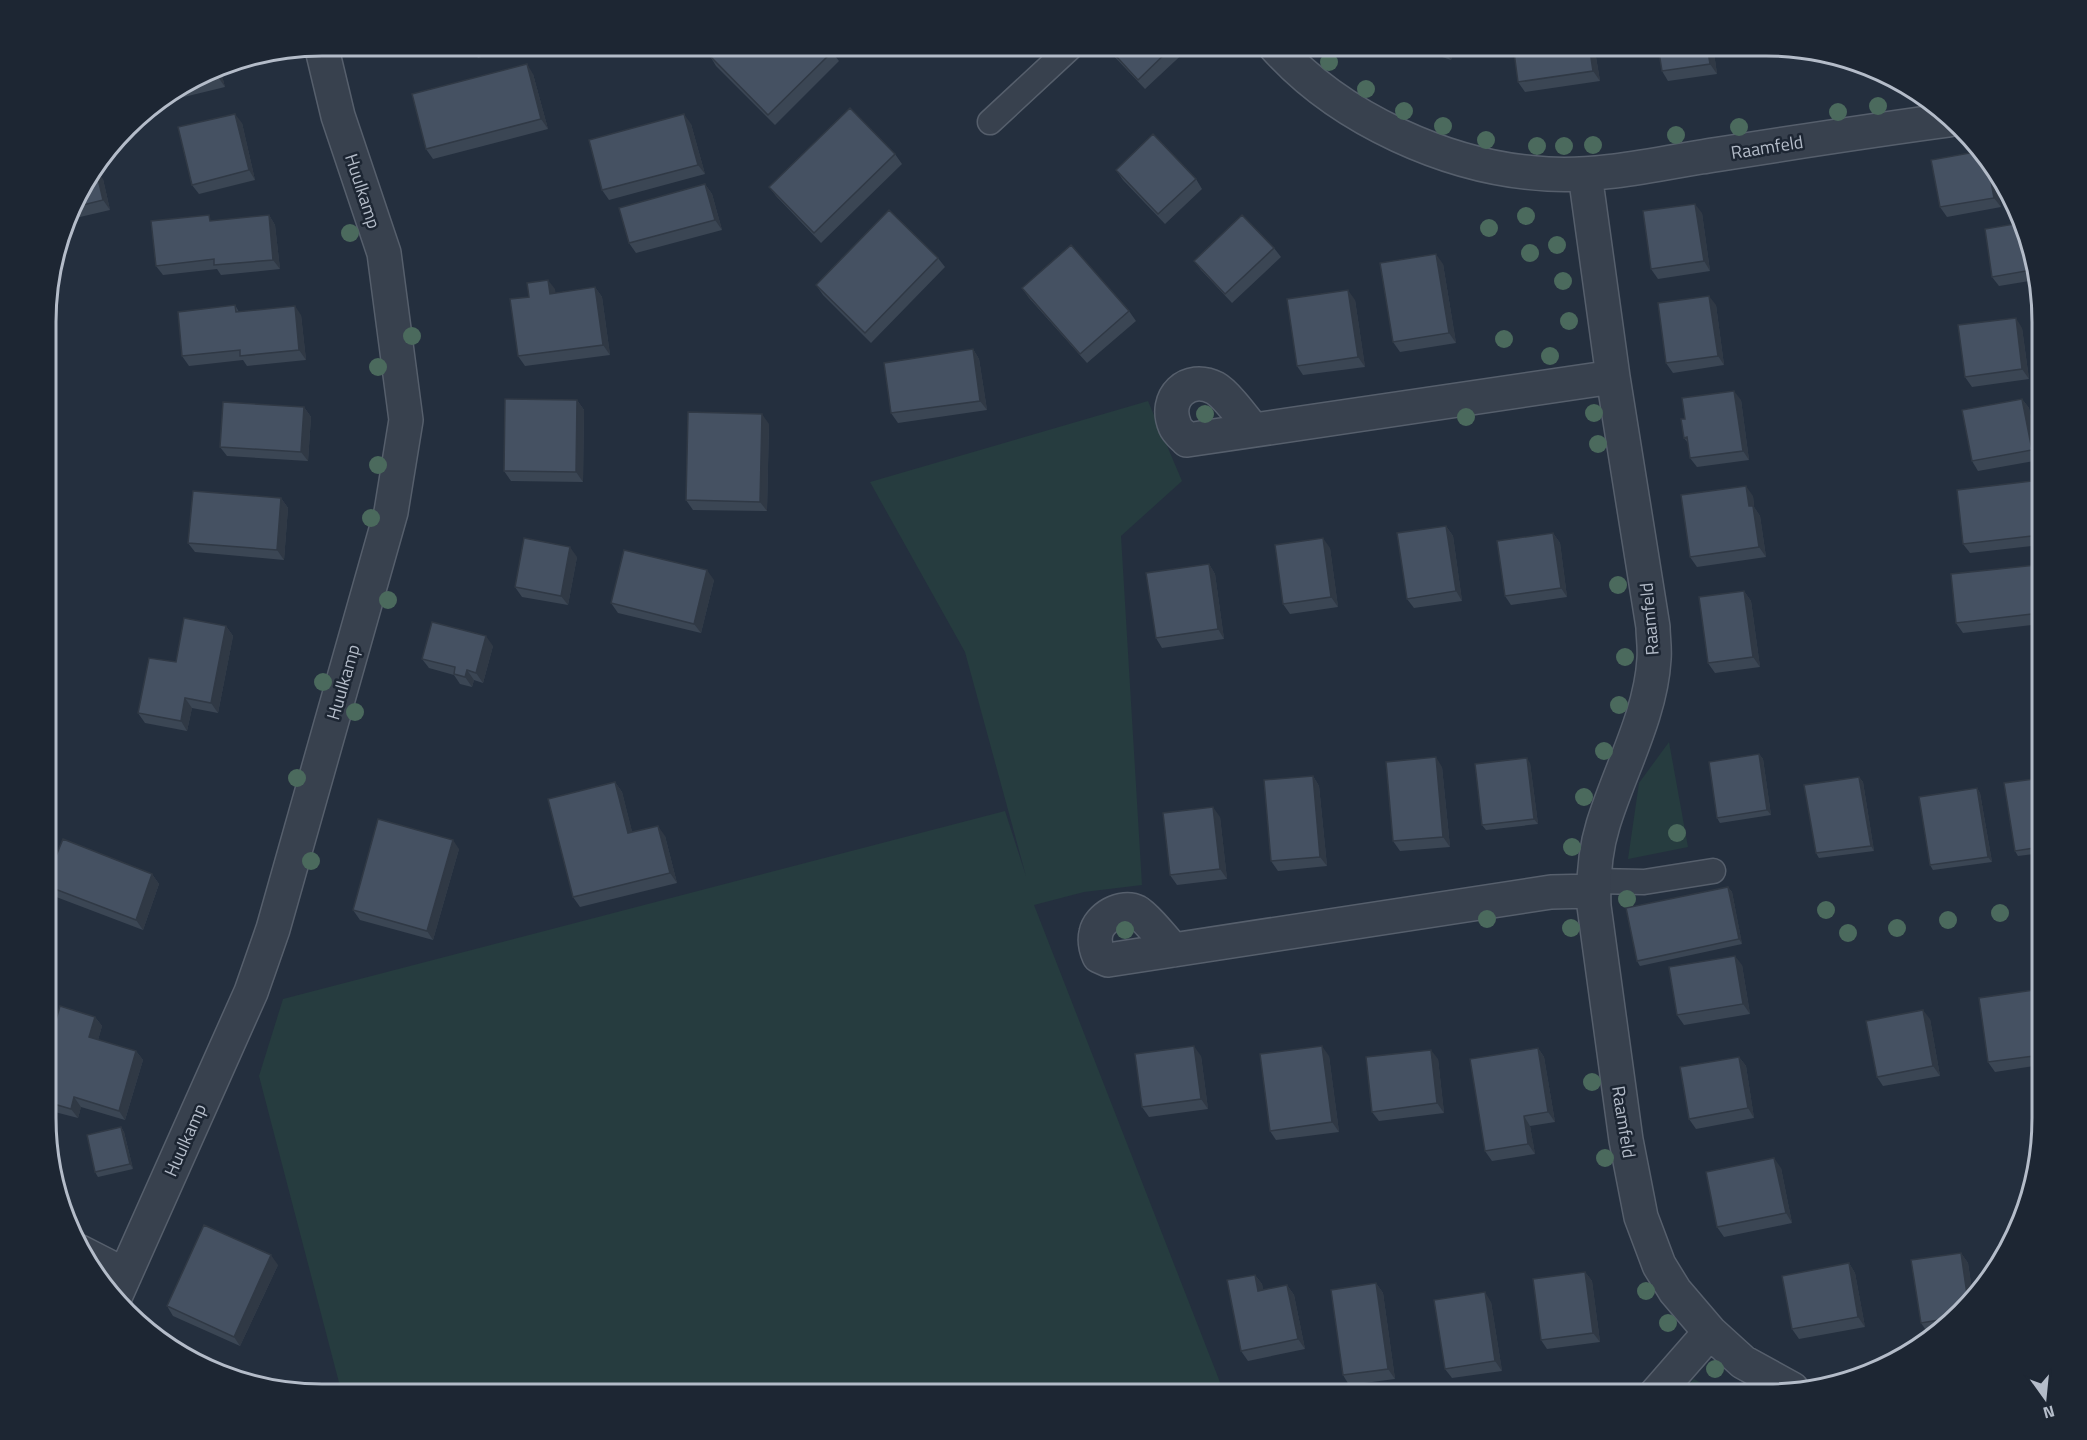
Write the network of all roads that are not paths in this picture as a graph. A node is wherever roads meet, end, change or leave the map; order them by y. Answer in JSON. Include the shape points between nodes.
{"nodes":[{"id":1,"x":324,"y":56,"type":"edge"},
{"id":2,"x":1062,"y":56,"type":"edge"},
{"id":3,"x":1284,"y":56,"type":"edge"},
{"id":4,"x":1941,"y":121,"type":"edge"},
{"id":5,"x":990,"y":122,"type":"dead end"},
{"id":6,"x":1585,"y":174,"type":"junction"},
{"id":7,"x":1613,"y":377,"type":"junction"},
{"id":8,"x":1253,"y":430,"type":"dead end"},
{"id":9,"x":1713,"y":871,"type":"dead end"},
{"id":10,"x":1593,"y":886,"type":"junction"},
{"id":11,"x":1173,"y":950,"type":"dead end"},
{"id":12,"x":104,"y":1272,"type":"edge"},
{"id":13,"x":120,"y":1285,"type":"edge"},
{"id":14,"x":1710,"y":1332,"type":"junction"},
{"id":15,"x":1664,"y":1384,"type":"edge"},
{"id":16,"x":1783,"y":1384,"type":"edge"}],
"edges":[{"from":1,"to":13,"type":"street","name":"Huulkamp","via":[[338,116],[384,253],[406,420],[391,512],[270,939],[251,992]]},
{"from":2,"to":5,"type":"lane"},
{"from":3,"to":6,"type":"street","name":"Raamfeld","via":[[1330,97],[1371,122],[1441,152],[1482,165],[1537,173]]},
{"from":4,"to":6,"type":"street","name":"Raamfeld"},
{"from":6,"to":7,"type":"street","name":"Raamfeld"},
{"from":7,"to":8,"type":"street"},
{"from":7,"to":10,"type":"street","name":"Raamfeld","via":[[1653,627],[1654,660],[1645,705],[1602,826]]},
{"from":9,"to":10,"type":"lane"},
{"from":10,"to":11,"type":"street"},
{"from":10,"to":14,"type":"street","name":"Raamfeld","via":[[1626,1140],[1641,1217],[1659,1265],[1675,1291]]},
{"from":12,"to":13,"type":"street"},
{"from":14,"to":15,"type":"street"},
{"from":14,"to":16,"type":"street","name":"Raamfeld","via":[[1743,1362]]}]}
